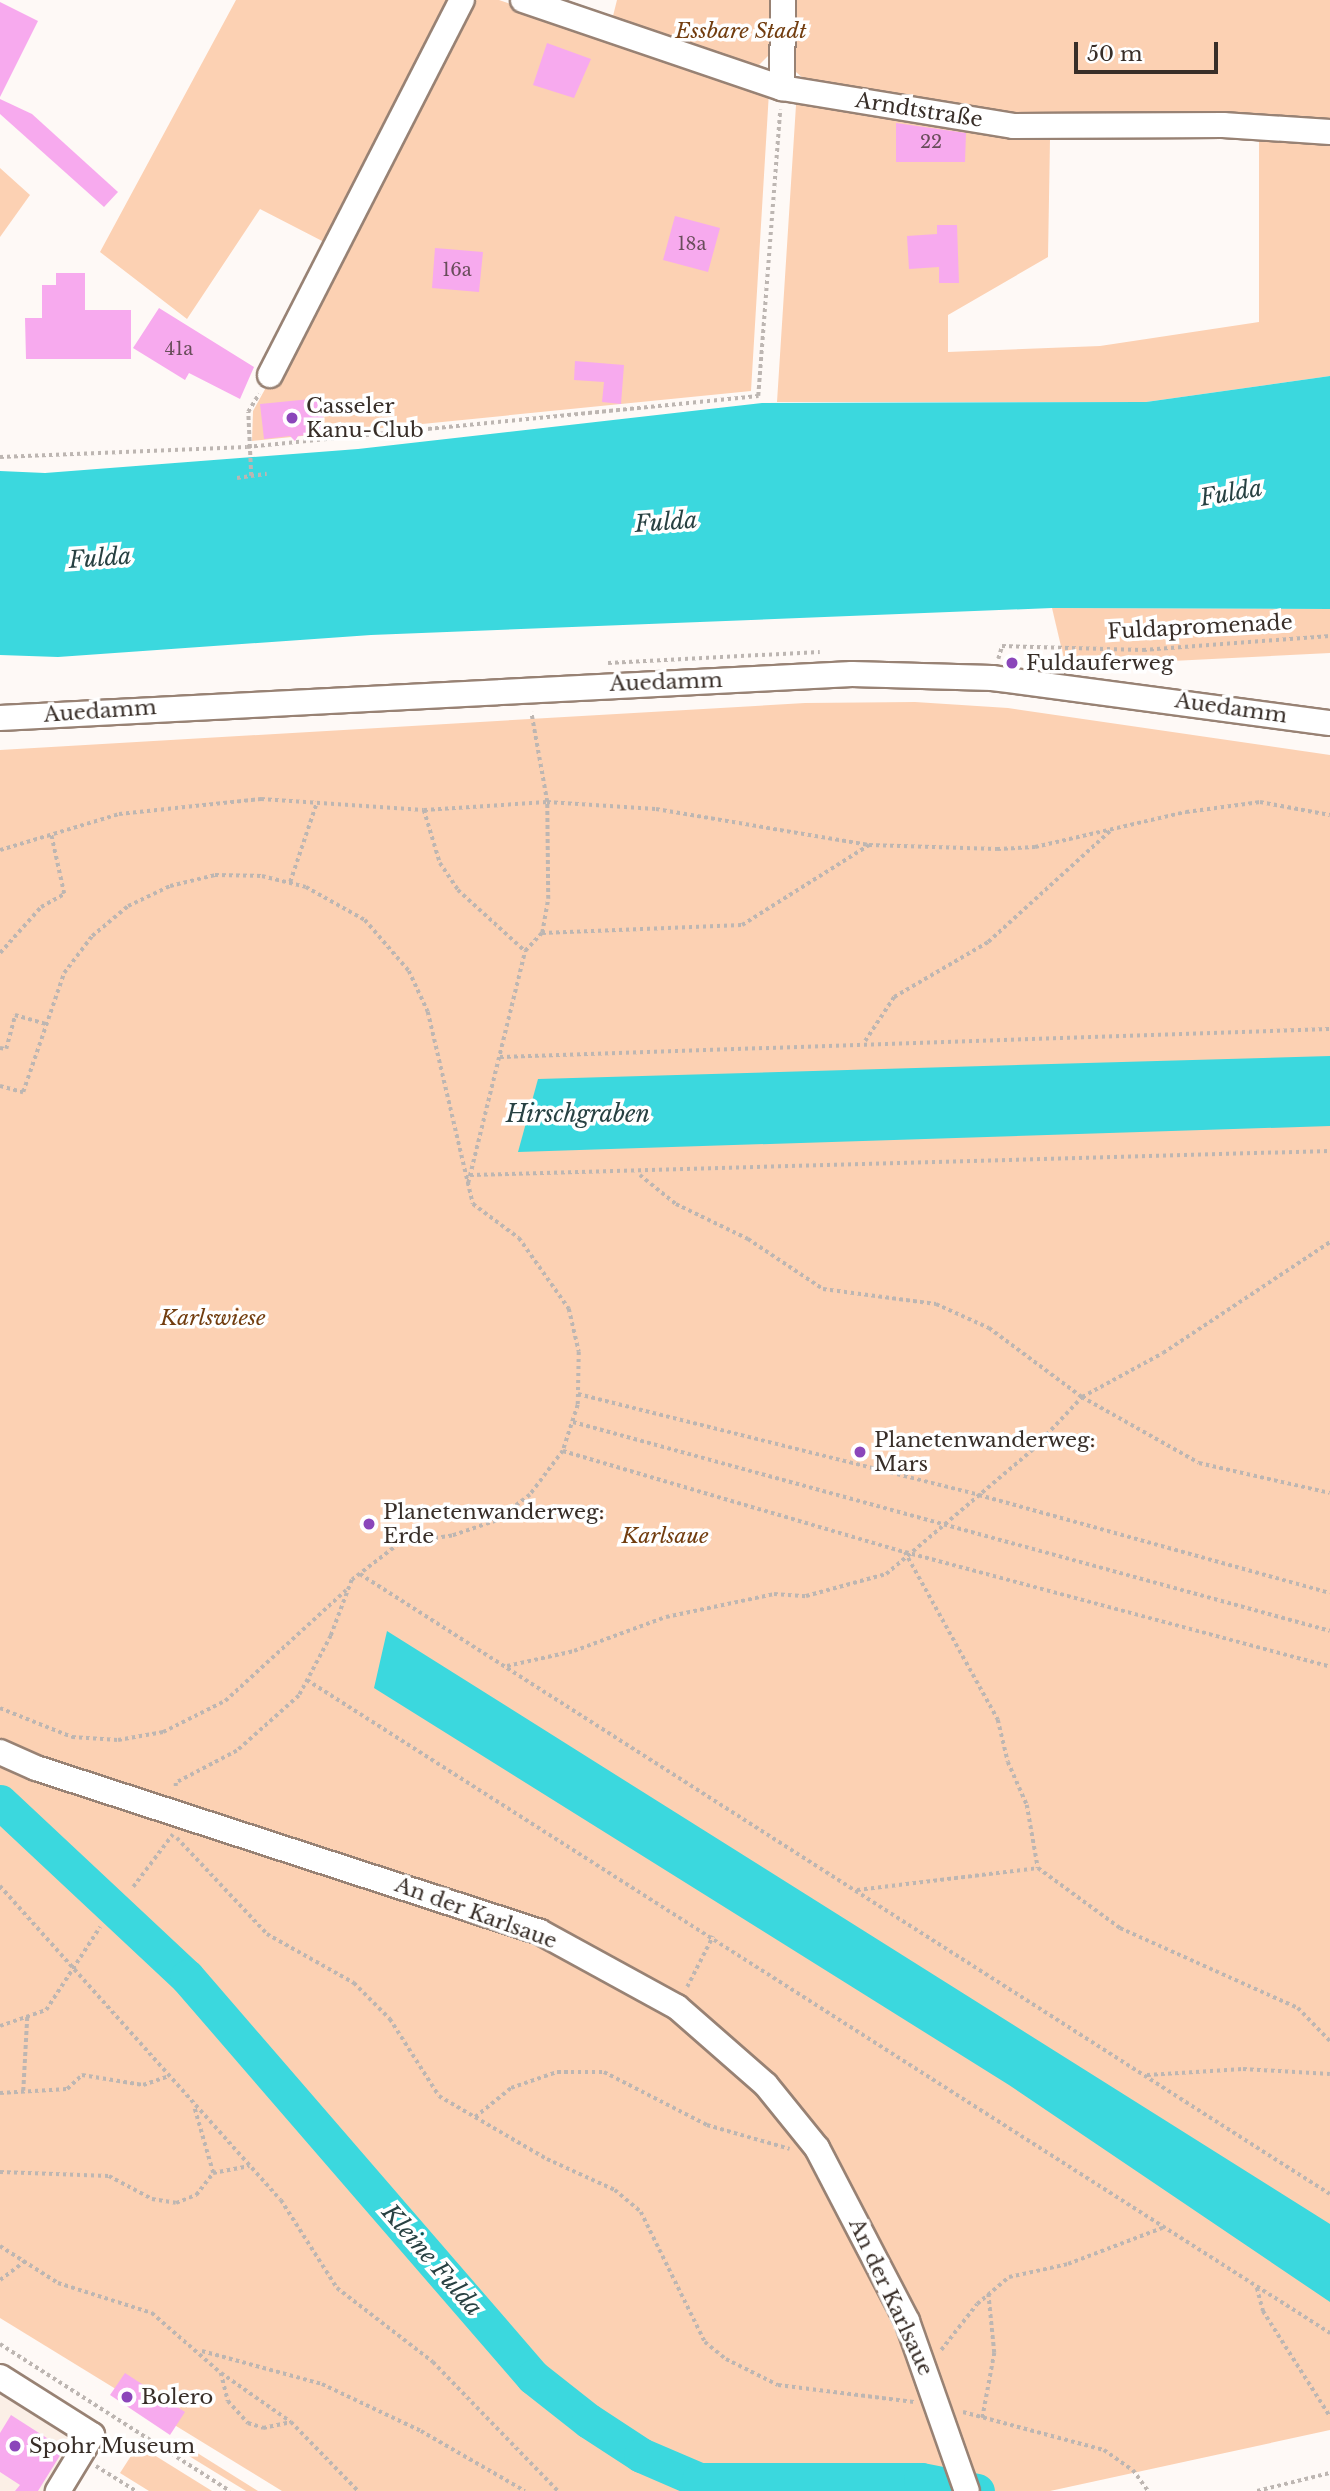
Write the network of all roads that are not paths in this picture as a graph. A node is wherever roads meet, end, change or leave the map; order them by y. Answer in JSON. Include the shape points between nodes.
{"nodes":[{"id":1,"x":462,"y":0,"type":"edge"},
{"id":2,"x":523,"y":0,"type":"edge"},
{"id":3,"x":783,"y":0,"type":"edge"},
{"id":4,"x":782,"y":88,"type":"junction"},
{"id":5,"x":1330,"y":132,"type":"edge"},
{"id":6,"x":270,"y":375,"type":"road end"},
{"id":7,"x":0,"y":718,"type":"edge"},
{"id":8,"x":1330,"y":723,"type":"edge"},
{"id":9,"x":0,"y":1752,"type":"edge"},
{"id":10,"x":2,"y":2384,"type":"edge"},
{"id":11,"x":58,"y":2491,"type":"edge"},
{"id":12,"x":967,"y":2491,"type":"edge"}],
"edges":[{"from":1,"to":6,"type":"street"},
{"from":2,"to":4,"type":"street","name":"Arndtstraße"},
{"from":3,"to":4,"type":"street"},
{"from":4,"to":5,"type":"street","name":"Arndtstraße","via":[[1013,126],[1223,125]]},
{"from":7,"to":8,"type":"street","name":"Auedamm","via":[[852,674],[992,678]]},
{"from":9,"to":12,"type":"street","name":"An der Karlsaue","via":[[175,1823],[540,1932],[677,2007],[766,2085],[817,2148],[926,2367]]},
{"from":10,"to":11,"type":"street","via":[[92,2435]]}]}
